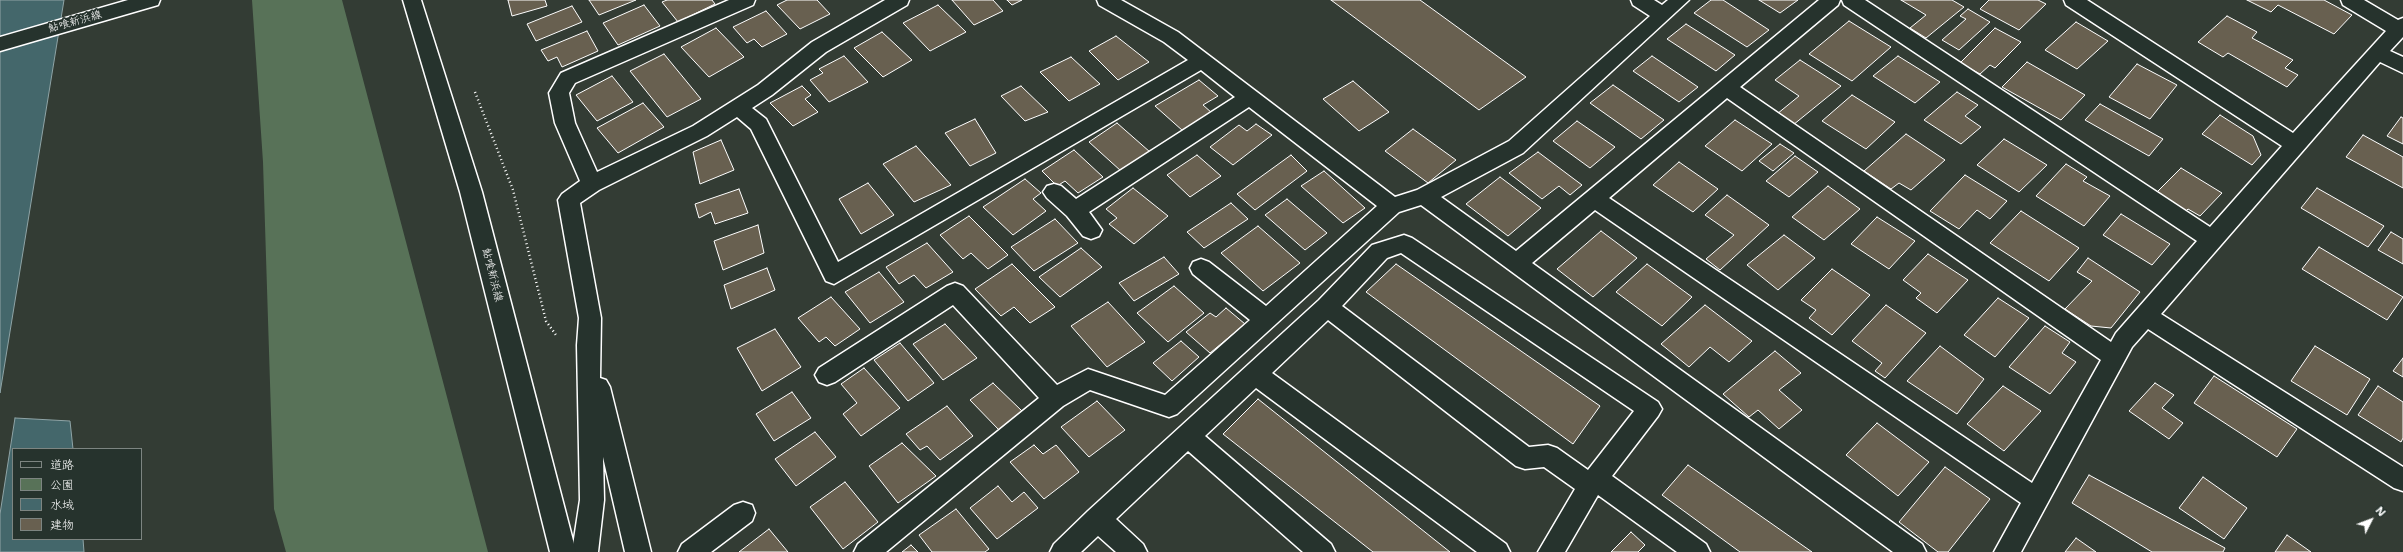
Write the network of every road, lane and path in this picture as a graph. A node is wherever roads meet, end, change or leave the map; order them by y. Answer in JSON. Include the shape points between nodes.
{"nodes":[{"id":1,"x":151,"y":0,"type":"edge"},
{"id":2,"x":412,"y":0,"type":"edge"},
{"id":3,"x":746,"y":0,"type":"edge"},
{"id":4,"x":900,"y":0,"type":"edge"},
{"id":5,"x":1106,"y":0,"type":"edge"},
{"id":6,"x":1640,"y":0,"type":"edge"},
{"id":7,"x":1680,"y":0,"type":"edge"},
{"id":8,"x":1831,"y":0,"type":"edge"},
{"id":9,"x":1851,"y":0,"type":"edge"},
{"id":10,"x":2073,"y":0,"type":"edge"},
{"id":11,"x":2350,"y":0,"type":"edge"},
{"id":12,"x":1663,"y":15,"type":"junction"},
{"id":13,"x":2401,"y":27,"type":"edge"},
{"id":14,"x":0,"y":44,"type":"edge"},
{"id":15,"x":2377,"y":52,"type":"junction"},
{"id":16,"x":1202,"y":61,"type":"junction"},
{"id":17,"x":2403,"y":66,"type":"edge"},
{"id":18,"x":473,"y":88,"type":"dead end"},
{"id":19,"x":1726,"y":88,"type":"junction"},
{"id":20,"x":1250,"y":97,"type":"junction"},
{"id":21,"x":738,"y":107,"type":"junction"},
{"id":22,"x":2295,"y":144,"type":"junction"},
{"id":23,"x":592,"y":184,"type":"junction"},
{"id":24,"x":1054,"y":192,"type":"dead end"},
{"id":25,"x":1424,"y":196,"type":"junction"},
{"id":26,"x":1594,"y":198,"type":"junction"},
{"id":27,"x":1392,"y":206,"type":"junction"},
{"id":28,"x":1075,"y":210,"type":"junction"},
{"id":29,"x":1091,"y":230,"type":"dead end"},
{"id":30,"x":2212,"y":240,"type":"junction"},
{"id":31,"x":1518,"y":262,"type":"junction"},
{"id":32,"x":1201,"y":268,"type":"dead end"},
{"id":33,"x":1327,"y":307,"type":"junction"},
{"id":34,"x":2146,"y":316,"type":"junction"},
{"id":35,"x":1266,"y":319,"type":"junction"},
{"id":36,"x":588,"y":345,"type":"junction"},
{"id":37,"x":2115,"y":357,"type":"junction"},
{"id":38,"x":1255,"y":374,"type":"junction"},
{"id":39,"x":827,"y":375,"type":"dead end"},
{"id":40,"x":1055,"y":399,"type":"junction"},
{"id":41,"x":1188,"y":436,"type":"junction"},
{"id":42,"x":2403,"y":480,"type":"edge"},
{"id":43,"x":1593,"y":483,"type":"junction"},
{"id":44,"x":2036,"y":499,"type":"junction"},
{"id":45,"x":743,"y":513,"type":"dead end"},
{"id":46,"x":1097,"y":519,"type":"junction"},
{"id":47,"x":1557,"y":549,"type":"edge"},
{"id":48,"x":563,"y":552,"type":"edge"},
{"id":49,"x":585,"y":552,"type":"edge"},
{"id":50,"x":638,"y":552,"type":"edge"},
{"id":51,"x":691,"y":552,"type":"edge"},
{"id":52,"x":867,"y":552,"type":"edge"},
{"id":53,"x":1063,"y":552,"type":"edge"},
{"id":54,"x":1134,"y":552,"type":"edge"},
{"id":55,"x":1322,"y":552,"type":"edge"},
{"id":56,"x":1497,"y":552,"type":"edge"},
{"id":57,"x":1696,"y":552,"type":"edge"},
{"id":58,"x":1914,"y":552,"type":"edge"},
{"id":59,"x":2007,"y":552,"type":"edge"}],
"edges":[{"from":1,"to":14,"type":"street","name":"鮎喰新浜線"},
{"from":2,"to":48,"type":"street","name":"鮎喰新浜線","via":[[471,192]]},
{"from":3,"to":23,"type":"street","via":[[568,78],[559,93],[565,123]]},
{"from":4,"to":21,"type":"street","via":[[819,47],[765,90]]},
{"from":5,"to":16,"type":"street","via":[[1171,37]]},
{"from":6,"to":12,"type":"street"},
{"from":7,"to":12,"type":"street"},
{"from":8,"to":19,"type":"street"},
{"from":9,"to":30,"type":"street"},
{"from":10,"to":22,"type":"street"},
{"from":11,"to":13,"type":"street"},
{"from":12,"to":25,"type":"street","via":[[1516,147]]},
{"from":13,"to":15,"type":"street"},
{"from":15,"to":17,"type":"street"},
{"from":15,"to":22,"type":"street"},
{"from":16,"to":20,"type":"street"},
{"from":16,"to":21,"type":"street","via":[[834,274],[759,124]]},
{"from":18,"to":36,"type":"path","via":[[512,190],[546,321],[561,341]]},
{"from":19,"to":26,"type":"street"},
{"from":19,"to":37,"type":"street"},
{"from":20,"to":27,"type":"street"},
{"from":20,"to":28,"type":"street"},
{"from":21,"to":23,"type":"street","via":[[700,131]]},
{"from":22,"to":30,"type":"street"},
{"from":23,"to":36,"type":"street","via":[[569,200],[590,318]]},
{"from":24,"to":28,"type":"street"},
{"from":25,"to":27,"type":"street"},
{"from":25,"to":31,"type":"street"},
{"from":26,"to":31,"type":"street"},
{"from":26,"to":44,"type":"street"},
{"from":27,"to":35,"type":"street"},
{"from":28,"to":29,"type":"street"},
{"from":30,"to":34,"type":"street"},
{"from":31,"to":58,"type":"street"},
{"from":32,"to":35,"type":"street"},
{"from":33,"to":38,"type":"street"},
{"from":33,"to":43,"type":"street","via":[[1525,458],[1548,456]]},
{"from":33,"to":43,"type":"street","via":[[1380,251],[1404,244],[1650,409]]},
{"from":34,"to":37,"type":"street","via":[[2124,340]]},
{"from":34,"to":42,"type":"street"},
{"from":35,"to":40,"type":"street","via":[[1169,407],[1088,379]]},
{"from":36,"to":49,"type":"street","via":[[592,500]]},
{"from":36,"to":50,"type":"street"},
{"from":37,"to":44,"type":"street"},
{"from":38,"to":41,"type":"street"},
{"from":38,"to":56,"type":"street"},
{"from":39,"to":40,"type":"street","via":[[955,292]]},
{"from":40,"to":52,"type":"street"},
{"from":41,"to":46,"type":"street"},
{"from":41,"to":55,"type":"street"},
{"from":43,"to":47,"type":"street"},
{"from":43,"to":57,"type":"street"},
{"from":44,"to":59,"type":"street"},
{"from":45,"to":51,"type":"street"},
{"from":46,"to":53,"type":"street"},
{"from":46,"to":54,"type":"street"}]}
